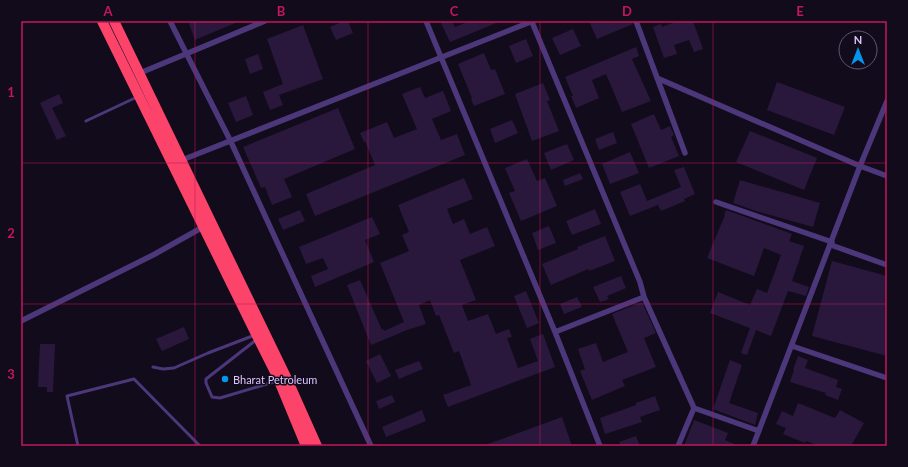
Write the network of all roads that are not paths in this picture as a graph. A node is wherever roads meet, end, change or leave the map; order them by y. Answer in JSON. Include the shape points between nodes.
{"nodes":[{"id":1,"x":102,"y":21,"type":"edge"},
{"id":2,"x":114,"y":21,"type":"edge"},
{"id":3,"x":170,"y":21,"type":"edge"},
{"id":4,"x":266,"y":21,"type":"edge"},
{"id":5,"x":426,"y":21,"type":"edge"},
{"id":6,"x":532,"y":21,"type":"edge"},
{"id":7,"x":636,"y":21,"type":"edge"},
{"id":8,"x":185,"y":53,"type":"junction"},
{"id":9,"x":442,"y":58,"type":"junction"},
{"id":10,"x":140,"y":73,"type":"junction"},
{"id":11,"x":657,"y":78,"type":"junction"},
{"id":12,"x":149,"y":91,"type":"junction"},
{"id":13,"x":138,"y":96,"type":"junction"},
{"id":14,"x":887,"y":101,"type":"edge"},
{"id":15,"x":86,"y":121,"type":"dead end"},
{"id":16,"x":231,"y":142,"type":"junction"},
{"id":17,"x":685,"y":153,"type":"dead end"},
{"id":18,"x":182,"y":160,"type":"junction"},
{"id":19,"x":860,"y":166,"type":"junction"},
{"id":20,"x":887,"y":176,"type":"edge"},
{"id":21,"x":716,"y":202,"type":"dead end"},
{"id":22,"x":204,"y":227,"type":"junction"},
{"id":23,"x":831,"y":243,"type":"junction"},
{"id":24,"x":887,"y":265,"type":"edge"},
{"id":25,"x":644,"y":296,"type":"junction"},
{"id":26,"x":21,"y":321,"type":"edge"},
{"id":27,"x":555,"y":332,"type":"junction"},
{"id":28,"x":257,"y":336,"type":"junction"},
{"id":29,"x":792,"y":346,"type":"junction"},
{"id":30,"x":153,"y":367,"type":"dead end"},
{"id":31,"x":887,"y":378,"type":"edge"},
{"id":32,"x":279,"y":381,"type":"junction"},
{"id":33,"x":694,"y":408,"type":"junction"},
{"id":34,"x":759,"y":431,"type":"junction"},
{"id":35,"x":78,"y":446,"type":"edge"},
{"id":36,"x":200,"y":446,"type":"edge"},
{"id":37,"x":306,"y":446,"type":"edge"},
{"id":38,"x":317,"y":446,"type":"edge"},
{"id":39,"x":371,"y":446,"type":"edge"},
{"id":40,"x":600,"y":446,"type":"edge"},
{"id":41,"x":678,"y":446,"type":"edge"},
{"id":42,"x":753,"y":446,"type":"edge"}],
"edges":[{"from":1,"to":13,"type":"highway"},
{"from":2,"to":10,"type":"highway"},
{"from":3,"to":8,"type":"street"},
{"from":4,"to":8,"type":"street"},
{"from":5,"to":9,"type":"street"},
{"from":6,"to":9,"type":"street"},
{"from":6,"to":25,"type":"street"},
{"from":7,"to":11,"type":"street"},
{"from":8,"to":10,"type":"street"},
{"from":8,"to":16,"type":"street"},
{"from":9,"to":16,"type":"street"},
{"from":9,"to":27,"type":"street"},
{"from":10,"to":12,"type":"highway"},
{"from":11,"to":17,"type":"street"},
{"from":11,"to":19,"type":"street"},
{"from":12,"to":13,"type":"lane"},
{"from":12,"to":18,"type":"highway"},
{"from":13,"to":15,"type":"lane"},
{"from":13,"to":22,"type":"highway"},
{"from":14,"to":19,"type":"street"},
{"from":16,"to":18,"type":"street"},
{"from":16,"to":39,"type":"street"},
{"from":18,"to":38,"type":"highway"},
{"from":19,"to":20,"type":"street"},
{"from":19,"to":23,"type":"street"},
{"from":21,"to":23,"type":"street"},
{"from":22,"to":26,"type":"street"},
{"from":22,"to":28,"type":"highway"},
{"from":23,"to":24,"type":"street"},
{"from":23,"to":29,"type":"street"},
{"from":25,"to":27,"type":"street"},
{"from":25,"to":33,"type":"street"},
{"from":27,"to":40,"type":"street"},
{"from":28,"to":30,"type":"lane","via":[[174,368]]},
{"from":28,"to":32,"type":"highway"},
{"from":28,"to":32,"type":"lane","via":[[206,379],[212,397],[220,398]]},
{"from":29,"to":31,"type":"street"},
{"from":29,"to":34,"type":"street"},
{"from":32,"to":37,"type":"highway"},
{"from":33,"to":34,"type":"street"},
{"from":33,"to":41,"type":"street"},
{"from":34,"to":42,"type":"street"},
{"from":35,"to":36,"type":"lane","via":[[67,396],[134,379]]}]}
